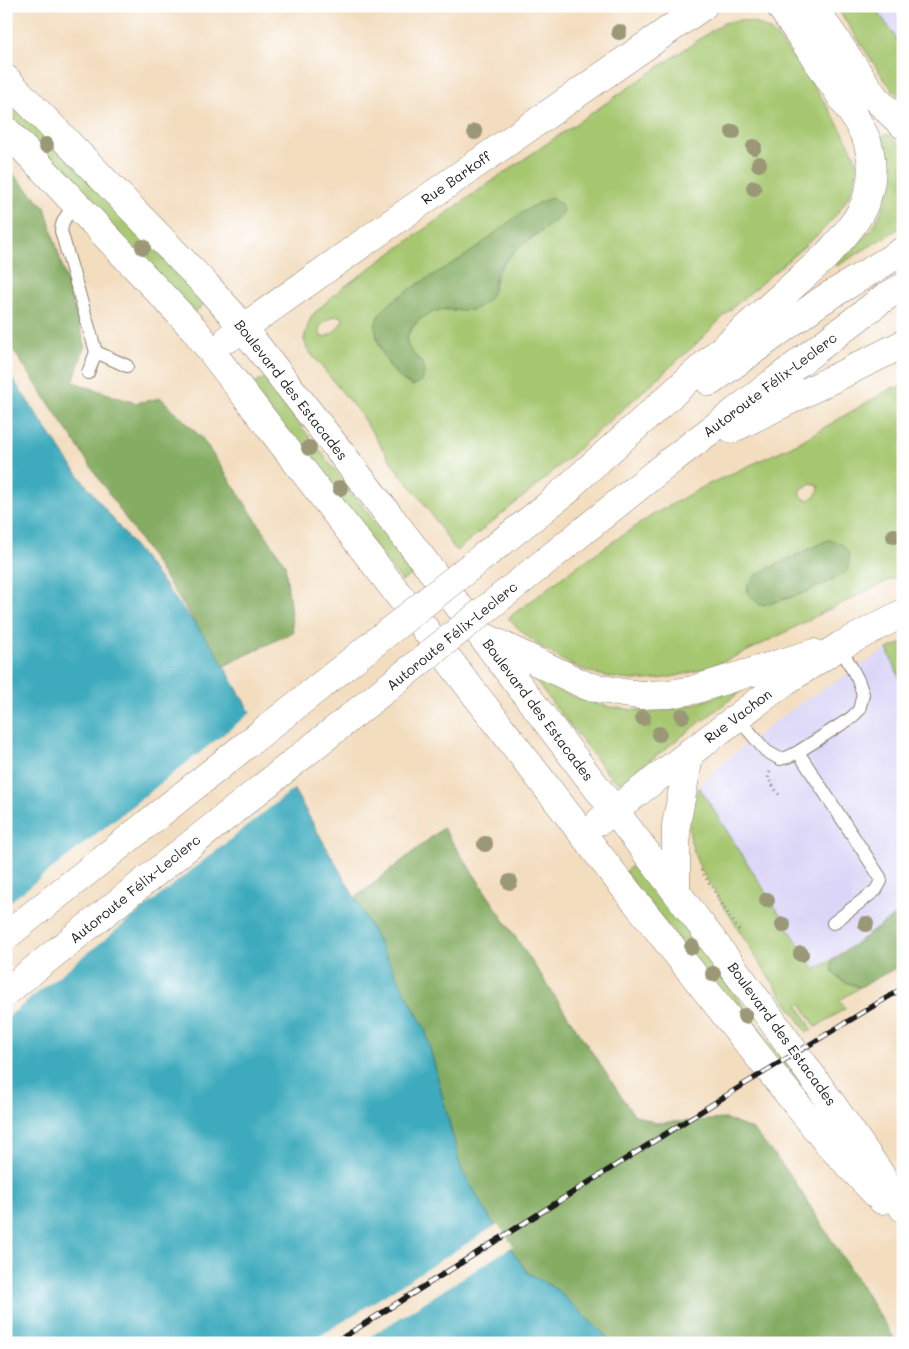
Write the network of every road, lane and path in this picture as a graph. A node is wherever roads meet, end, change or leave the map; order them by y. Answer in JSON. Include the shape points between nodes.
{"nodes":[{"id":1,"x":703,"y":6,"type":"edge"},
{"id":2,"x":780,"y":6,"type":"edge"},
{"id":3,"x":813,"y":6,"type":"edge"},
{"id":4,"x":6,"y":79,"type":"edge"},
{"id":5,"x":903,"y":124,"type":"edge"},
{"id":6,"x":6,"y":130,"type":"edge"},
{"id":7,"x":76,"y":205,"type":"junction"},
{"id":8,"x":903,"y":251,"type":"edge"},
{"id":9,"x":903,"y":287,"type":"edge"},
{"id":10,"x":243,"y":328,"type":"junction"},
{"id":11,"x":903,"y":344,"type":"edge"},
{"id":12,"x":96,"y":352,"type":"junction"},
{"id":13,"x":212,"y":352,"type":"junction"},
{"id":14,"x":127,"y":366,"type":"dead end"},
{"id":15,"x":88,"y":373,"type":"dead end"},
{"id":16,"x":673,"y":459,"type":"junction"},
{"id":17,"x":553,"y":501,"type":"junction"},
{"id":18,"x":903,"y":613,"type":"edge"},
{"id":19,"x":481,"y":635,"type":"junction"},
{"id":20,"x":840,"y":646,"type":"junction"},
{"id":21,"x":737,"y":717,"type":"junction"},
{"id":22,"x":690,"y":752,"type":"junction"},
{"id":23,"x":798,"y":752,"type":"junction"},
{"id":24,"x":768,"y":778,"type":"dead end"},
{"id":25,"x":779,"y":795,"type":"dead end"},
{"id":26,"x":614,"y":810,"type":"junction"},
{"id":27,"x":583,"y":834,"type":"junction"},
{"id":28,"x":676,"y":891,"type":"junction"},
{"id":29,"x":833,"y":923,"type":"dead end"},
{"id":30,"x":6,"y":936,"type":"edge"},
{"id":31,"x":6,"y":992,"type":"edge"},
{"id":32,"x":903,"y":1208,"type":"edge"},
{"id":33,"x":903,"y":1222,"type":"edge"}],
"edges":[{"from":1,"to":10,"type":"main road","name":"Rue Barkoff"},
{"from":2,"to":17,"type":"main road","via":[[865,137],[872,167],[864,205],[826,256]]},
{"from":3,"to":5,"type":"main road","via":[[875,98]]},
{"from":4,"to":10,"type":"main road","name":"Boulevard des Estacades","via":[[206,284]]},
{"from":6,"to":7,"type":"main road","name":"Boulevard des Estacades"},
{"from":7,"to":12,"type":"lane","via":[[62,222],[61,231]]},
{"from":7,"to":13,"type":"main road","name":"Boulevard des Estacades","via":[[181,314]]},
{"from":8,"to":17,"type":"main road","via":[[787,325]]},
{"from":9,"to":16,"type":"main road","name":"Autoroute Félix-Leclerc","via":[[877,303]]},
{"from":10,"to":13,"type":"main road","name":"Rue Barkoff"},
{"from":10,"to":19,"type":"main road","name":"Boulevard des Estacades"},
{"from":11,"to":16,"type":"main road"},
{"from":12,"to":14,"type":"lane"},
{"from":12,"to":15,"type":"lane"},
{"from":13,"to":27,"type":"main road","name":"Boulevard des Estacades"},
{"from":16,"to":31,"type":"main road","name":"Autoroute Félix-Leclerc","bridge":true},
{"from":17,"to":30,"type":"main road","bridge":true},
{"from":18,"to":20,"type":"main road","name":"Rue Vachon"},
{"from":19,"to":20,"type":"main road","via":[[587,686],[640,694],[694,690]]},
{"from":19,"to":26,"type":"main road","name":"Boulevard des Estacades"},
{"from":20,"to":21,"type":"main road","name":"Rue Vachon"},
{"from":20,"to":23,"type":"lane","via":[[862,689],[861,705],[851,718]]},
{"from":21,"to":22,"type":"main road","name":"Rue Vachon"},
{"from":21,"to":23,"type":"lane","via":[[772,756],[788,758]]},
{"from":22,"to":26,"type":"main road","name":"Rue Vachon"},
{"from":22,"to":28,"type":"main road","via":[[676,825]]},
{"from":23,"to":29,"type":"lane","via":[[880,877],[876,890]]},
{"from":24,"to":25,"type":"path"},
{"from":26,"to":27,"type":"main road","name":"Rue Vachon"},
{"from":26,"to":28,"type":"main road","name":"Boulevard des Estacades"},
{"from":27,"to":33,"type":"main road","name":"Boulevard des Estacades","via":[[826,1141]]},
{"from":28,"to":32,"type":"main road","name":"Boulevard des Estacades","via":[[848,1126]]}]}
